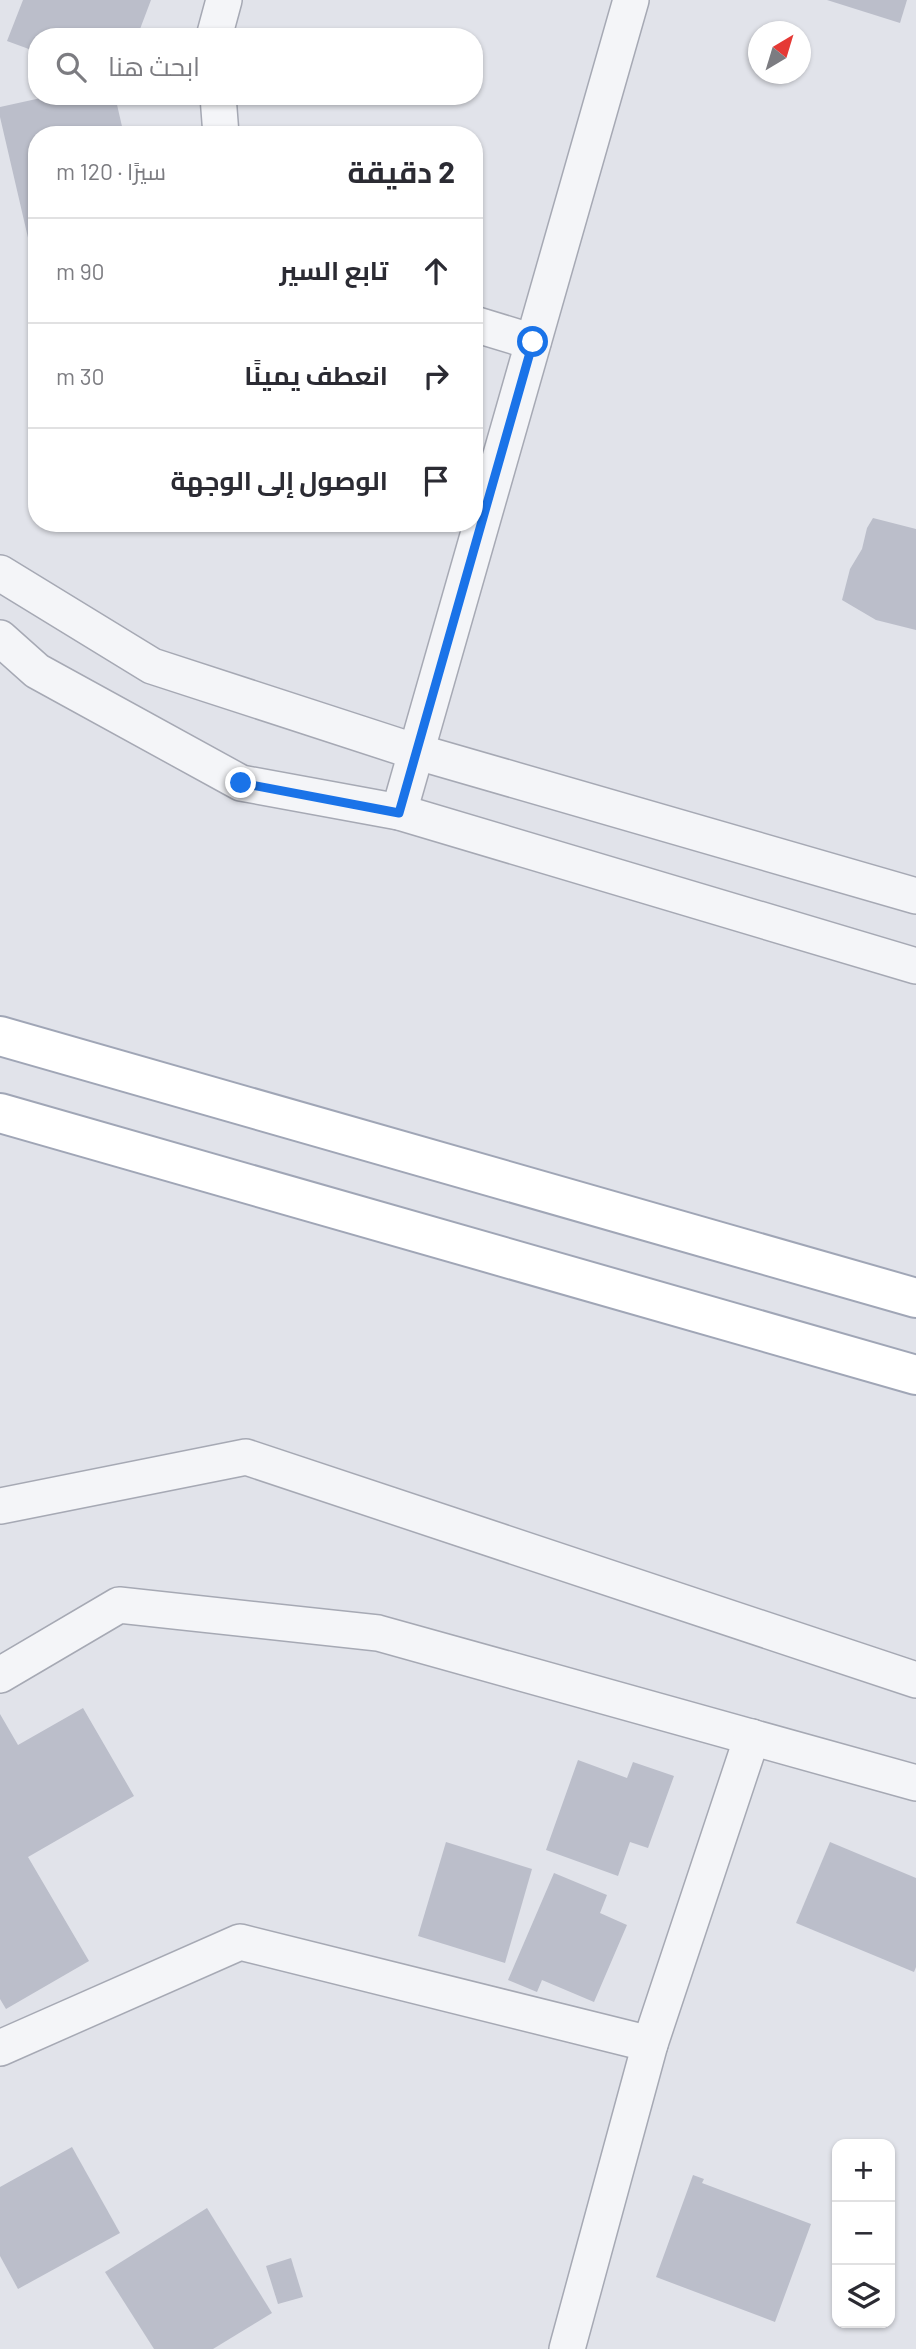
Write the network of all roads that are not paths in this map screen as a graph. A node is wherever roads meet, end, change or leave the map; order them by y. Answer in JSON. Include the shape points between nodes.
{"nodes":[{"id":1,"x":224,"y":0,"type":"edge"},
{"id":2,"x":631,"y":0,"type":"edge"},
{"id":3,"x":216,"y":28,"type":"edge"},
{"id":4,"x":219,"y":105,"type":"edge"},
{"id":5,"x":220,"y":126,"type":"edge"},
{"id":6,"x":483,"y":327,"type":"edge"},
{"id":7,"x":533,"y":342,"type":"junction"},
{"id":8,"x":483,"y":517,"type":"edge"},
{"id":9,"x":479,"y":532,"type":"edge"},
{"id":10,"x":0,"y":573,"type":"edge"},
{"id":11,"x":0,"y":638,"type":"edge"},
{"id":12,"x":416,"y":752,"type":"junction"},
{"id":13,"x":399,"y":813,"type":"junction"},
{"id":14,"x":916,"y":896,"type":"edge"},
{"id":15,"x":916,"y":966,"type":"edge"},
{"id":16,"x":0,"y":1036,"type":"edge"},
{"id":17,"x":0,"y":1113,"type":"edge"},
{"id":18,"x":916,"y":1298,"type":"edge"},
{"id":19,"x":916,"y":1375,"type":"edge"},
{"id":20,"x":0,"y":1506,"type":"edge"},
{"id":21,"x":0,"y":1675,"type":"edge"},
{"id":22,"x":916,"y":1680,"type":"edge"},
{"id":23,"x":752,"y":1737,"type":"junction"},
{"id":24,"x":916,"y":1783,"type":"edge"},
{"id":25,"x":650,"y":2044,"type":"junction"},
{"id":26,"x":0,"y":2048,"type":"edge"},
{"id":27,"x":567,"y":2349,"type":"edge"}],
"edges":[{"from":1,"to":3,"type":"street"},
{"from":2,"to":7,"type":"street"},
{"from":4,"to":5,"type":"street"},
{"from":6,"to":7,"type":"street"},
{"from":7,"to":8,"type":"street"},
{"from":9,"to":12,"type":"street"},
{"from":10,"to":12,"type":"street","via":[[152,666]]},
{"from":11,"to":13,"type":"street","via":[[37,671],[241,783]]},
{"from":12,"to":13,"type":"street"},
{"from":12,"to":14,"type":"street"},
{"from":13,"to":15,"type":"street"},
{"from":16,"to":18,"type":"main road"},
{"from":17,"to":19,"type":"main road"},
{"from":20,"to":22,"type":"street","via":[[246,1457]]},
{"from":21,"to":23,"type":"street","via":[[119,1605],[378,1633]]},
{"from":23,"to":24,"type":"street"},
{"from":23,"to":25,"type":"street"},
{"from":25,"to":26,"type":"street","via":[[240,1942]]},
{"from":25,"to":27,"type":"street"}]}
